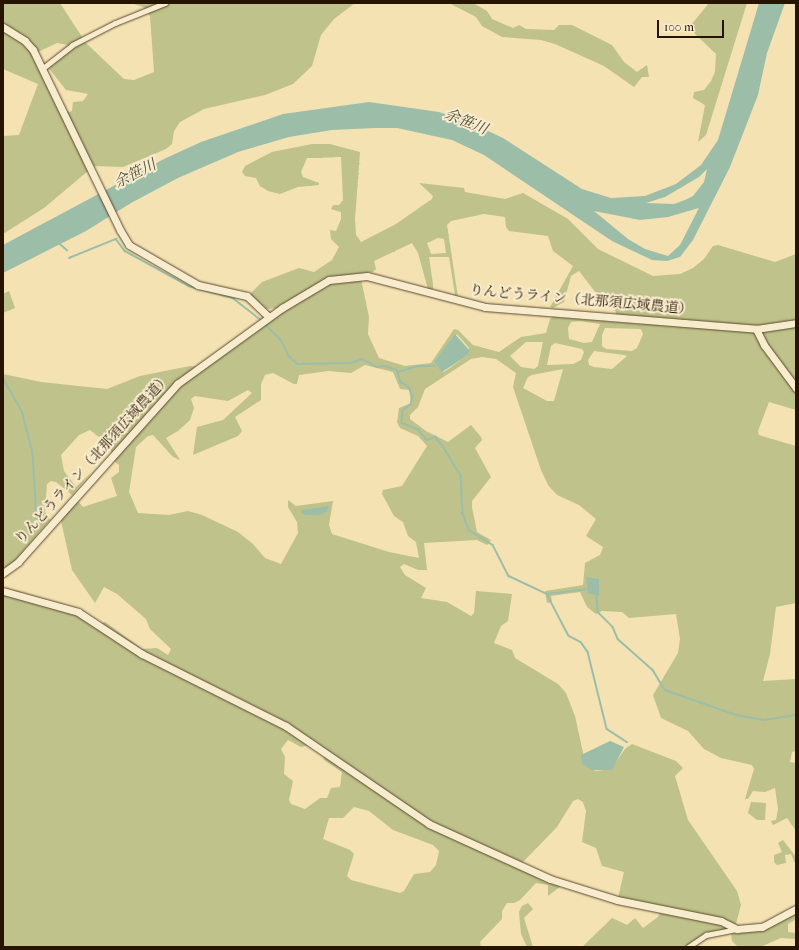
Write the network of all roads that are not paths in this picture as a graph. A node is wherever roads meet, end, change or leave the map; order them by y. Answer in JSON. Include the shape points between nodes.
{"nodes":[{"id":1,"x":165,"y":3,"type":"edge"},
{"id":2,"x":3,"y":27,"type":"edge"},
{"id":3,"x":43,"y":68,"type":"junction"},
{"id":4,"x":269,"y":317,"type":"junction"},
{"id":5,"x":796,"y":323,"type":"edge"},
{"id":6,"x":756,"y":329,"type":"junction"},
{"id":7,"x":796,"y":388,"type":"edge"},
{"id":8,"x":3,"y":573,"type":"edge"},
{"id":9,"x":3,"y":591,"type":"edge"},
{"id":10,"x":796,"y":908,"type":"edge"},
{"id":11,"x":737,"y":929,"type":"junction"},
{"id":12,"x":688,"y":947,"type":"edge"}],
"edges":[{"from":1,"to":3,"type":"street","via":[[115,23],[72,46]]},
{"from":2,"to":3,"type":"street","via":[[25,41]]},
{"from":3,"to":4,"type":"street","via":[[129,244],[138,252],[198,285],[247,296]]},
{"from":4,"to":6,"type":"street","name":"りんどうライン（北那須広域農道）","via":[[322,283],[342,277],[361,276],[381,278],[451,300],[485,307]]},
{"from":4,"to":8,"type":"street","name":"りんどうライン（北那須広域農道）","via":[[172,388],[18,562]]},
{"from":5,"to":6,"type":"street","name":"りんどうライン（北那須広域農道）"},
{"from":6,"to":7,"type":"street","via":[[764,345]]},
{"from":9,"to":11,"type":"street","via":[[78,612],[148,658],[286,726],[411,813],[486,851],[550,878],[617,900],[722,920]]},
{"from":10,"to":11,"type":"street","via":[[762,927]]},
{"from":11,"to":12,"type":"street","via":[[706,935]]}]}
